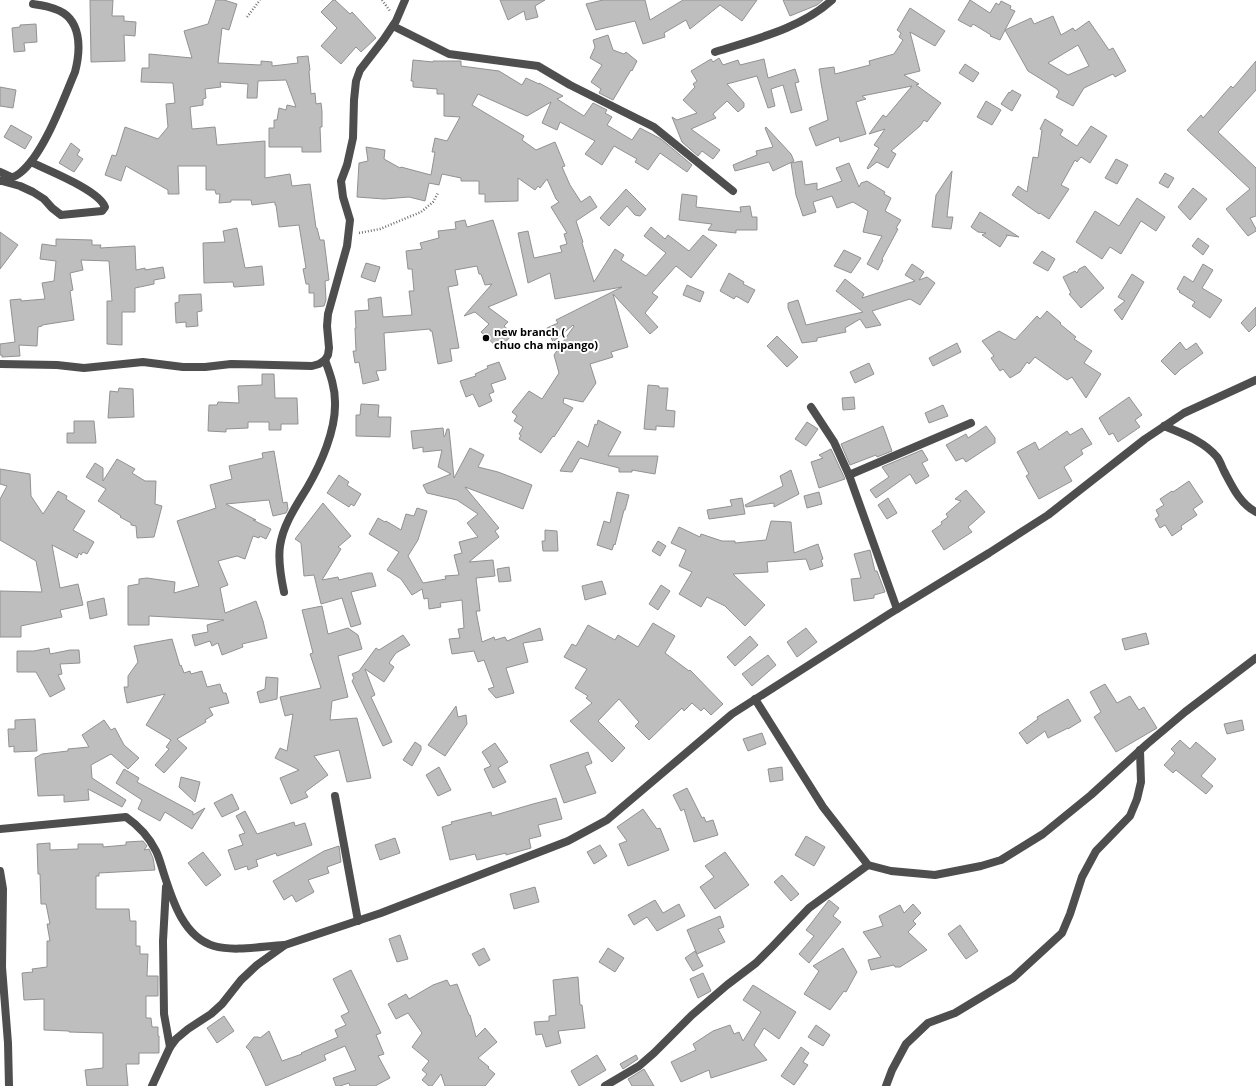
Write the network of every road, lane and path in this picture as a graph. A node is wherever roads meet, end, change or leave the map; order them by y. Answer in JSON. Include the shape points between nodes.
{"nodes":[{"id":1,"x":260,"y":0,"type":"edge"},
{"id":2,"x":405,"y":0,"type":"edge"},
{"id":3,"x":832,"y":0,"type":"edge"},
{"id":4,"x":34,"y":4,"type":"dead end"},
{"id":5,"x":247,"y":17,"type":"dead end"},
{"id":6,"x":393,"y":26,"type":"junction"},
{"id":7,"x":715,"y":52,"type":"dead end"},
{"id":8,"x":31,"y":162,"type":"junction"},
{"id":9,"x":0,"y":172,"type":"edge"},
{"id":10,"x":11,"y":177,"type":"junction"},
{"id":11,"x":1,"y":181,"type":"edge"},
{"id":12,"x":733,"y":191,"type":"dead end"},
{"id":13,"x":438,"y":193,"type":"dead end"},
{"id":14,"x":348,"y":236,"type":"junction"},
{"id":15,"x":325,"y":360,"type":"junction"},
{"id":16,"x":0,"y":364,"type":"edge"},
{"id":17,"x":1256,"y":380,"type":"edge"},
{"id":18,"x":811,"y":407,"type":"dead end"},
{"id":19,"x":970,"y":423,"type":"dead end"},
{"id":20,"x":1164,"y":426,"type":"junction"},
{"id":21,"x":849,"y":475,"type":"junction"},
{"id":22,"x":1256,"y":512,"type":"edge"},
{"id":23,"x":284,"y":592,"type":"dead end"},
{"id":24,"x":897,"y":609,"type":"junction"},
{"id":25,"x":1256,"y":658,"type":"edge"},
{"id":26,"x":755,"y":699,"type":"junction"},
{"id":27,"x":1140,"y":750,"type":"junction"},
{"id":28,"x":335,"y":796,"type":"dead end"},
{"id":29,"x":0,"y":829,"type":"edge"},
{"id":30,"x":868,"y":865,"type":"junction"},
{"id":31,"x":0,"y":871,"type":"edge"},
{"id":32,"x":167,"y":882,"type":"junction"},
{"id":33,"x":358,"y":921,"type":"junction"},
{"id":34,"x":285,"y":945,"type":"junction"},
{"id":35,"x":170,"y":1047,"type":"junction"},
{"id":36,"x":8,"y":1086,"type":"edge"},
{"id":37,"x":152,"y":1086,"type":"edge"},
{"id":38,"x":605,"y":1086,"type":"edge"},
{"id":39,"x":886,"y":1086,"type":"edge"}],
"edges":[{"from":1,"to":5,"type":"path"},
{"from":2,"to":6,"type":"street"},
{"from":3,"to":7,"type":"street","via":[[800,23]]},
{"from":4,"to":8,"type":"street","via":[[56,9],[68,16],[75,26],[79,39],[75,72],[50,130]]},
{"from":6,"to":12,"type":"street","via":[[449,54],[538,66],[570,85],[654,126]]},
{"from":6,"to":14,"type":"street","via":[[360,70],[356,81],[353,138],[341,181],[350,220]]},
{"from":8,"to":10,"type":"street","via":[[20,174]]},
{"from":8,"to":11,"type":"street","via":[[84,188],[99,198],[105,207],[102,211],[61,215],[34,192]]},
{"from":9,"to":10,"type":"street"},
{"from":10,"to":11,"type":"street"},
{"from":13,"to":14,"type":"path","via":[[433,202],[421,212],[380,229]]},
{"from":14,"to":15,"type":"street","via":[[328,314],[329,348]]},
{"from":15,"to":16,"type":"street","via":[[312,366],[231,364],[205,367],[143,362],[84,368]]},
{"from":15,"to":23,"type":"street","via":[[336,400],[335,416],[316,472],[286,524],[280,547]]},
{"from":17,"to":20,"type":"street","via":[[1184,413]]},
{"from":18,"to":21,"type":"street","via":[[834,442]]},
{"from":19,"to":21,"type":"street"},
{"from":20,"to":22,"type":"street","via":[[1193,438],[1208,448],[1218,458],[1238,495]]},
{"from":20,"to":24,"type":"street","via":[[1048,515]]},
{"from":21,"to":24,"type":"street"},
{"from":24,"to":26,"type":"street"},
{"from":25,"to":27,"type":"street"},
{"from":26,"to":30,"type":"street","via":[[823,807]]},
{"from":26,"to":33,"type":"street","via":[[732,714],[607,820],[568,841]]},
{"from":27,"to":30,"type":"street","via":[[1044,834],[1002,860],[935,875],[891,871]]},
{"from":27,"to":39,"type":"street","via":[[1142,782],[1137,800],[1130,816],[1096,850],[1082,877],[1062,933],[1014,978],[955,1013],[928,1023],[906,1044]]},
{"from":28,"to":33,"type":"street"},
{"from":29,"to":32,"type":"street","via":[[126,817],[138,825],[156,851]]},
{"from":30,"to":38,"type":"street","via":[[809,908],[772,948],[692,1015],[639,1066]]},
{"from":31,"to":36,"type":"street","via":[[3,890],[2,967],[8,1043]]},
{"from":32,"to":34,"type":"street","via":[[179,914],[196,937],[214,946],[230,949]]},
{"from":32,"to":35,"type":"street","via":[[163,941],[164,1014]]},
{"from":33,"to":34,"type":"street"},
{"from":34,"to":35,"type":"street","via":[[257,965],[222,1004],[188,1029]]},
{"from":35,"to":37,"type":"street"}]}
